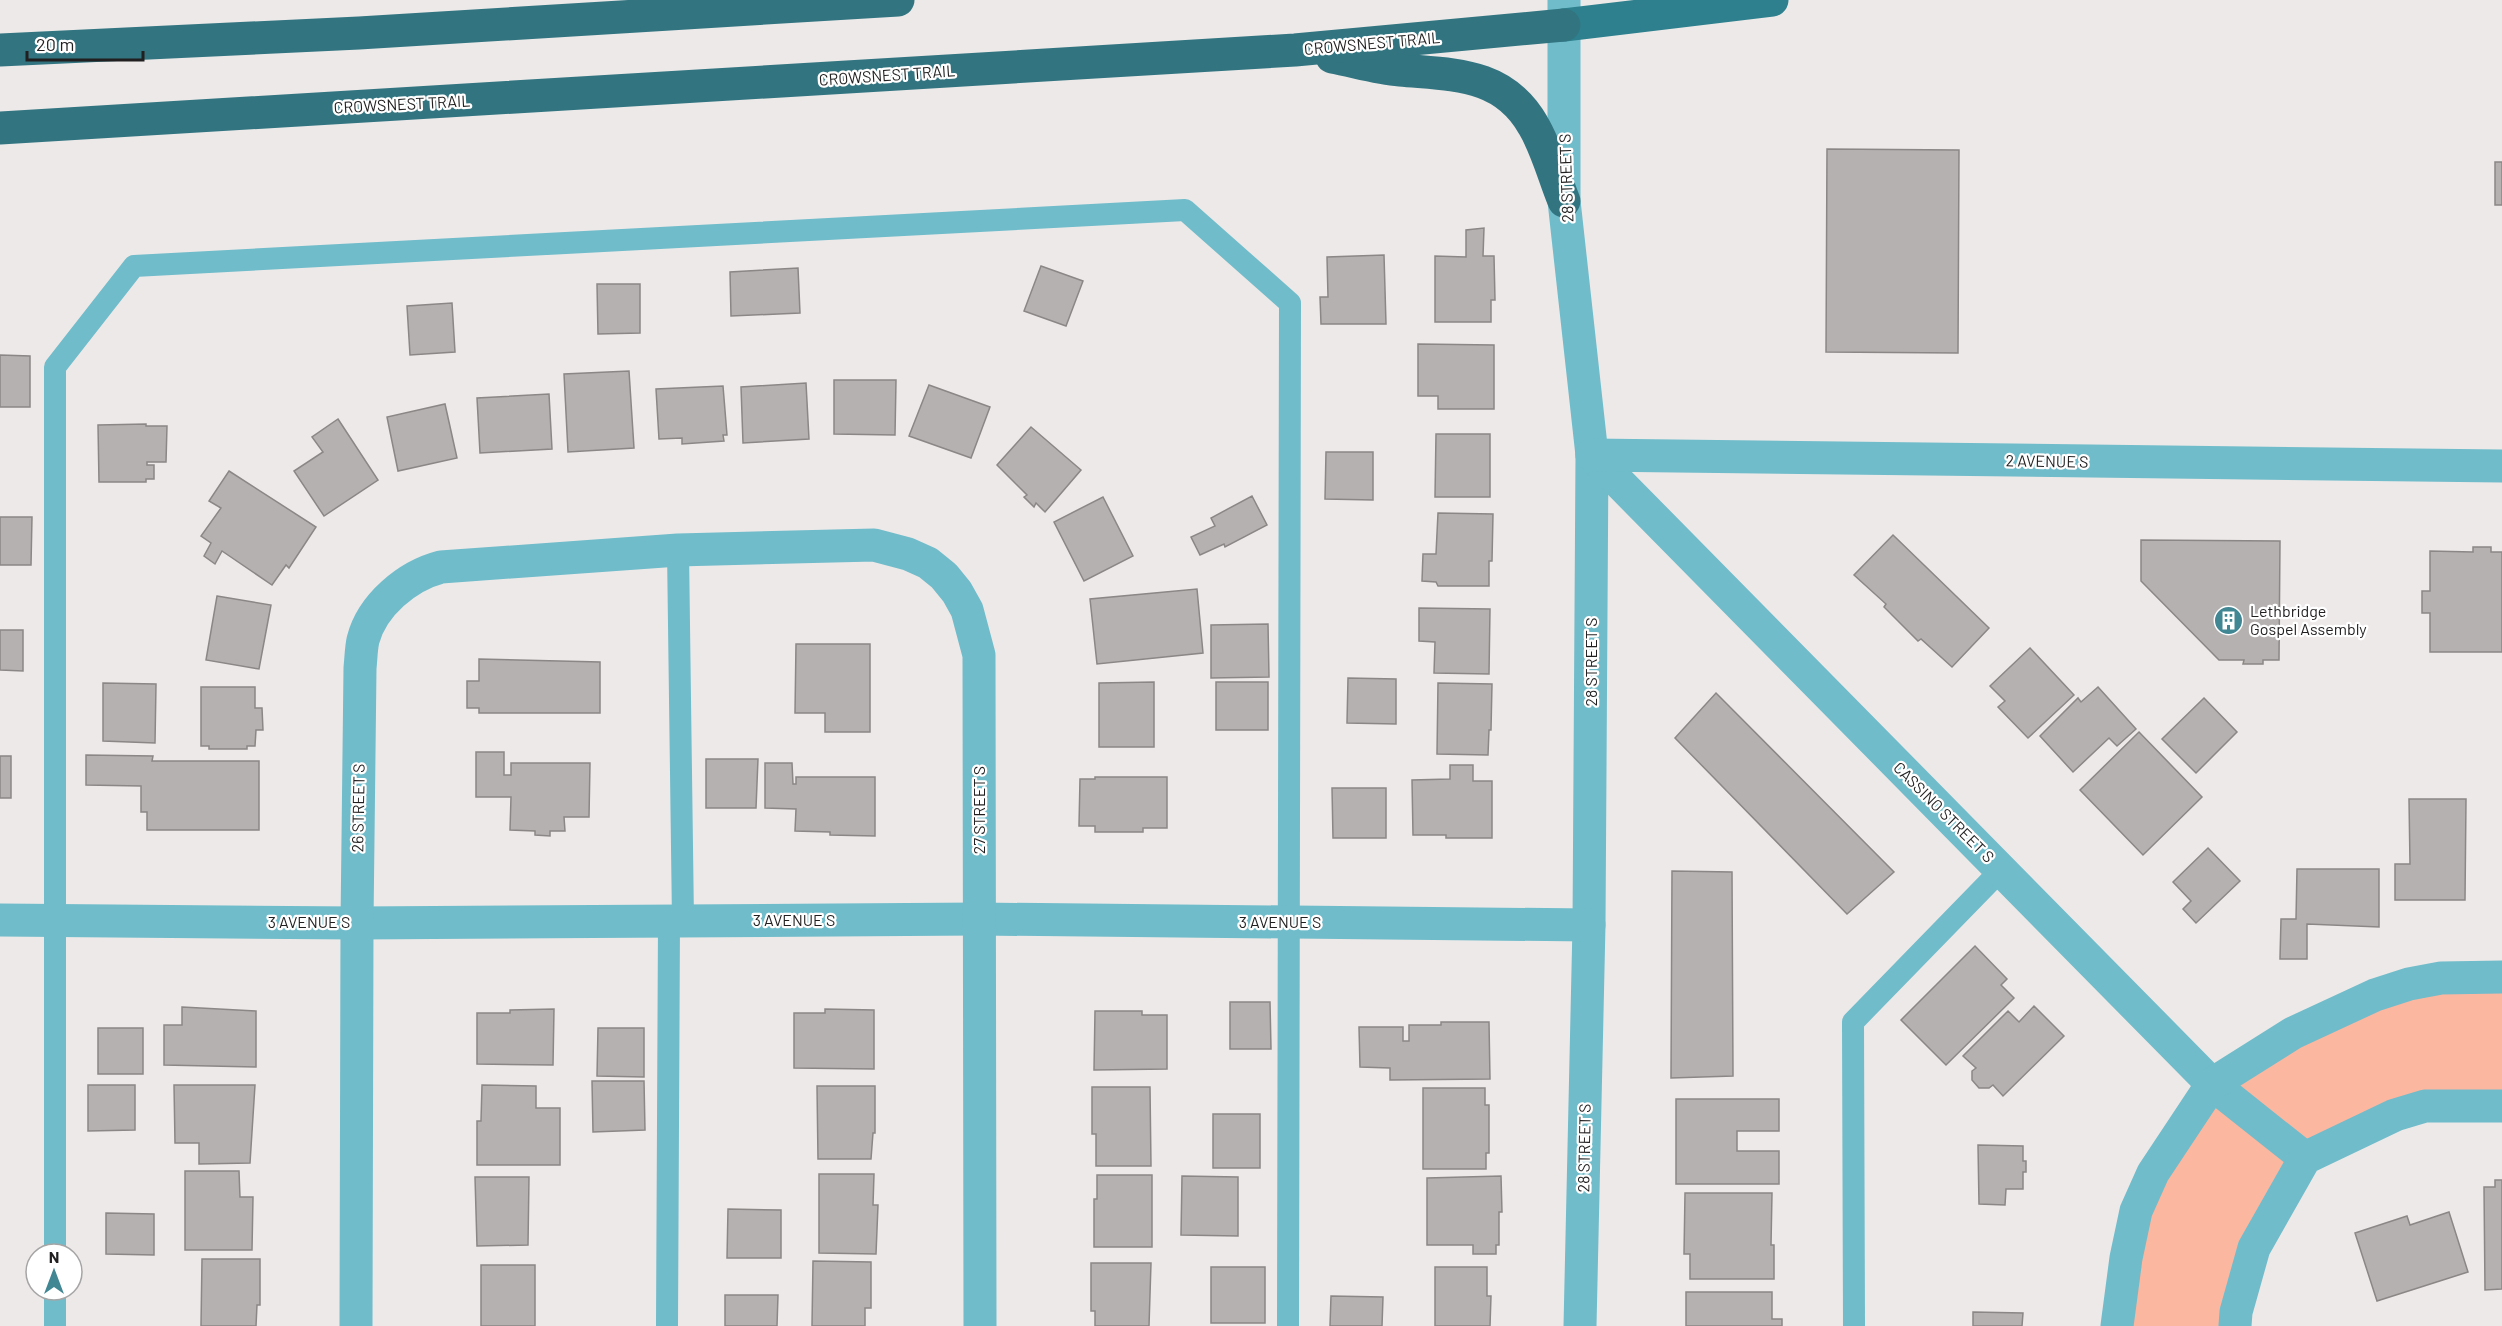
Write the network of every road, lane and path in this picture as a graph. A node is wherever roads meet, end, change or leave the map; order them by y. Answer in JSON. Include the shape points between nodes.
{"nodes":[{"id":1,"x":898,"y":0,"type":"edge"},
{"id":2,"x":1772,"y":0,"type":"edge"},
{"id":3,"x":1564,"y":13,"type":"edge"},
{"id":4,"x":0,"y":50,"type":"edge"},
{"id":5,"x":1295,"y":50,"type":"junction"},
{"id":6,"x":0,"y":128,"type":"edge"},
{"id":7,"x":1564,"y":201,"type":"junction"},
{"id":8,"x":1592,"y":455,"type":"junction"},
{"id":9,"x":2502,"y":466,"type":"edge"},
{"id":10,"x":678,"y":550,"type":"junction"},
{"id":11,"x":2001,"y":870,"type":"junction"},
{"id":12,"x":0,"y":920,"type":"edge"},
{"id":13,"x":56,"y":920,"type":"junction"},
{"id":14,"x":980,"y":920,"type":"junction"},
{"id":15,"x":676,"y":921,"type":"junction"},
{"id":16,"x":1288,"y":922,"type":"junction"},
{"id":17,"x":357,"y":923,"type":"junction"},
{"id":18,"x":1589,"y":925,"type":"junction"},
{"id":19,"x":2502,"y":977,"type":"edge"},
{"id":20,"x":2212,"y":1084,"type":"junction"},
{"id":21,"x":2502,"y":1106,"type":"edge"},
{"id":22,"x":2305,"y":1158,"type":"junction"},
{"id":23,"x":55,"y":1242,"type":"edge"},
{"id":24,"x":55,"y":1302,"type":"edge"},
{"id":25,"x":55,"y":1326,"type":"edge"},
{"id":26,"x":356,"y":1326,"type":"edge"},
{"id":27,"x":667,"y":1326,"type":"edge"},
{"id":28,"x":980,"y":1326,"type":"edge"},
{"id":29,"x":1288,"y":1326,"type":"edge"},
{"id":30,"x":1580,"y":1326,"type":"edge"},
{"id":31,"x":1854,"y":1326,"type":"edge"},
{"id":32,"x":2117,"y":1326,"type":"edge"},
{"id":33,"x":2235,"y":1326,"type":"edge"}],
"edges":[{"from":1,"to":4,"type":"highway"},
{"from":2,"to":3,"type":"highway","name":"CROWSNEST TRAIL"},
{"from":3,"to":5,"type":"highway","name":"CROWSNEST TRAIL"},
{"from":3,"to":7,"type":"street","name":"28 STREET S"},
{"from":5,"to":6,"type":"highway","name":"CROWSNEST TRAIL"},
{"from":5,"to":7,"type":"highway","via":[[1398,70],[1467,76],[1491,84],[1511,97],[1533,124]]},
{"from":7,"to":8,"type":"street","name":"28 STREET S"},
{"from":8,"to":9,"type":"street","name":"2 AVENUE S"},
{"from":8,"to":11,"type":"street","name":"CASSINO STREET S"},
{"from":8,"to":18,"type":"street","name":"28 STREET S"},
{"from":10,"to":14,"type":"street","name":"27 STREET S","via":[[874,545],[908,554],[944,576],[971,621],[979,655]]},
{"from":10,"to":15,"type":"lane"},
{"from":10,"to":17,"type":"street","name":"26 STREET S","via":[[441,567],[412,579],[382,605],[363,641],[360,668]]},
{"from":11,"to":20,"type":"street","name":"CASSINO STREET S"},
{"from":11,"to":31,"type":"lane","via":[[1853,1022]]},
{"from":12,"to":13,"type":"street","name":"3 AVENUE S"},
{"from":13,"to":16,"type":"lane","via":[[55,367],[134,266],[1185,210],[1290,303]]},
{"from":13,"to":17,"type":"street","name":"3 AVENUE S"},
{"from":13,"to":23,"type":"lane"},
{"from":14,"to":15,"type":"street","name":"3 AVENUE S"},
{"from":14,"to":16,"type":"street","name":"3 AVENUE S"},
{"from":14,"to":28,"type":"street","name":"27 STREET S"},
{"from":15,"to":17,"type":"street","name":"3 AVENUE S"},
{"from":15,"to":27,"type":"lane"},
{"from":16,"to":18,"type":"street","name":"3 AVENUE S"},
{"from":16,"to":29,"type":"lane"},
{"from":17,"to":26,"type":"street","name":"26 STREET S"},
{"from":18,"to":30,"type":"street","name":"28 STREET S"},
{"from":19,"to":20,"type":"street","via":[[2441,978],[2375,995],[2293,1033]]},
{"from":20,"to":22,"type":"street","name":"CASSINO STREET S"},
{"from":20,"to":32,"type":"street","via":[[2153,1173],[2136,1211]]},
{"from":21,"to":22,"type":"street","via":[[2424,1107],[2395,1115]]},
{"from":22,"to":33,"type":"street","via":[[2254,1248]]},
{"from":24,"to":25,"type":"lane"}]}
